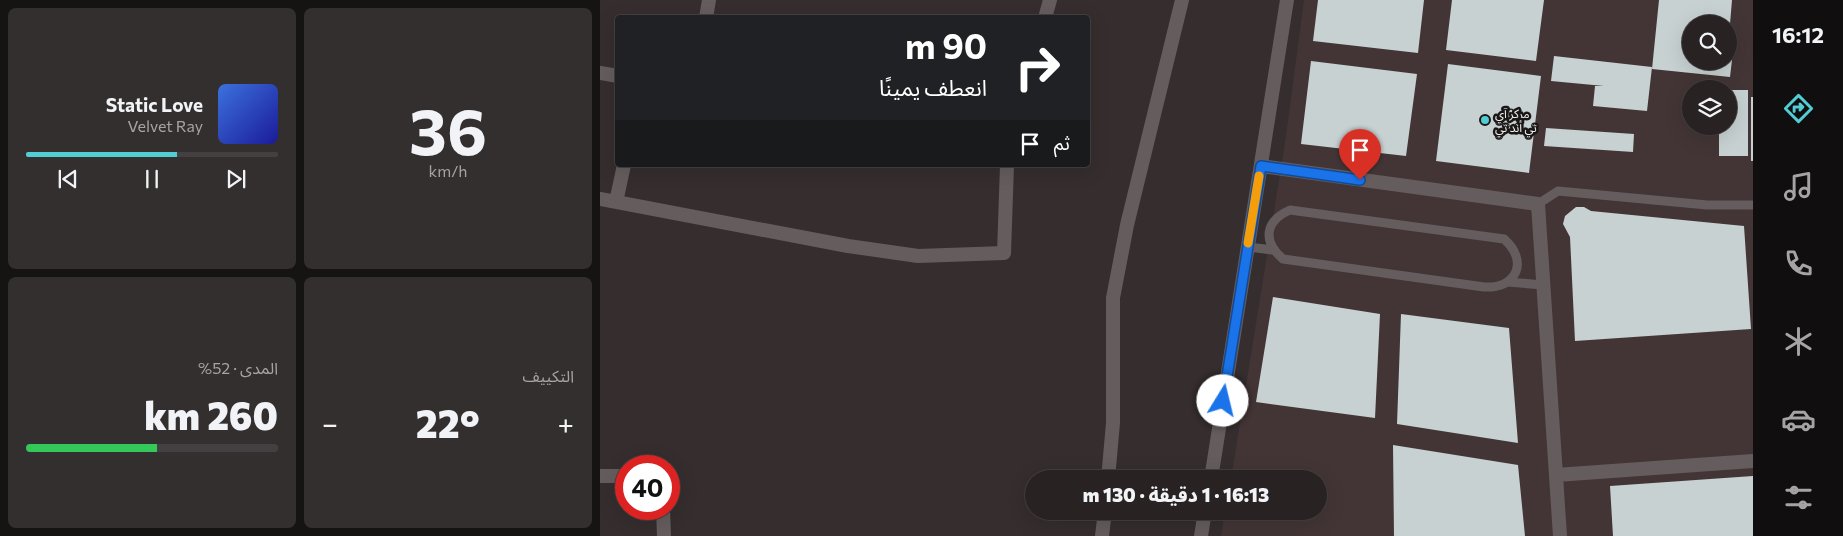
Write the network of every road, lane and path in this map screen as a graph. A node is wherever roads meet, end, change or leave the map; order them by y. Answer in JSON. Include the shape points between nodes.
{"nodes":[{"id":1,"x":709,"y":0,"type":"edge"},
{"id":2,"x":1050,"y":0,"type":"edge"},
{"id":3,"x":1182,"y":0,"type":"edge"},
{"id":4,"x":1287,"y":0,"type":"edge"},
{"id":5,"x":706,"y":15,"type":"edge"},
{"id":6,"x":1045,"y":15,"type":"edge"},
{"id":7,"x":600,"y":73,"type":"edge"},
{"id":8,"x":615,"y":76,"type":"edge"},
{"id":9,"x":1261,"y":166,"type":"junction"},
{"id":10,"x":624,"y":167,"type":"edge"},
{"id":11,"x":1007,"y":167,"type":"edge"},
{"id":12,"x":600,"y":199,"type":"edge"},
{"id":13,"x":616,"y":202,"type":"junction"},
{"id":14,"x":1538,"y":204,"type":"junction"},
{"id":15,"x":1753,"y":205,"type":"edge"},
{"id":16,"x":1248,"y":247,"type":"junction"},
{"id":17,"x":1273,"y":250,"type":"junction"},
{"id":18,"x":1508,"y":282,"type":"junction"},
{"id":19,"x":1543,"y":285,"type":"junction"},
{"id":20,"x":1753,"y":460,"type":"edge"},
{"id":21,"x":1109,"y":470,"type":"edge"},
{"id":22,"x":1212,"y":470,"type":"edge"},
{"id":23,"x":1556,"y":475,"type":"junction"},
{"id":24,"x":600,"y":476,"type":"edge"},
{"id":25,"x":615,"y":476,"type":"edge"},
{"id":26,"x":663,"y":520,"type":"edge"},
{"id":27,"x":1103,"y":520,"type":"edge"},
{"id":28,"x":1204,"y":520,"type":"edge"},
{"id":29,"x":664,"y":536,"type":"edge"},
{"id":30,"x":1102,"y":536,"type":"edge"},
{"id":31,"x":1201,"y":536,"type":"edge"},
{"id":32,"x":1560,"y":536,"type":"edge"}],
"edges":[{"from":1,"to":5,"type":"street"},
{"from":2,"to":6,"type":"street"},
{"from":3,"to":21,"type":"street","via":[[1131,206],[1113,298],[1113,423]]},
{"from":4,"to":9,"type":"street"},
{"from":7,"to":8,"type":"street"},
{"from":9,"to":14,"type":"street"},
{"from":9,"to":16,"type":"street"},
{"from":10,"to":13,"type":"street"},
{"from":11,"to":13,"type":"street","via":[[1004,253],[918,256]]},
{"from":12,"to":13,"type":"street"},
{"from":14,"to":15,"type":"lane","via":[[1558,190],[1707,205]]},
{"from":14,"to":19,"type":"street"},
{"from":16,"to":17,"type":"lane"},
{"from":16,"to":22,"type":"street"},
{"from":17,"to":18,"type":"lane","via":[[1283,259],[1295,262],[1484,287],[1496,288]]},
{"from":17,"to":18,"type":"lane","via":[[1269,238],[1270,225],[1278,215],[1290,210],[1482,235],[1504,239],[1513,247],[1518,259],[1516,272]]},
{"from":18,"to":19,"type":"lane"},
{"from":19,"to":23,"type":"street"},
{"from":20,"to":23,"type":"street"},
{"from":23,"to":32,"type":"street"},
{"from":24,"to":25,"type":"street"},
{"from":26,"to":29,"type":"street"},
{"from":27,"to":30,"type":"street"},
{"from":28,"to":31,"type":"street"}]}
